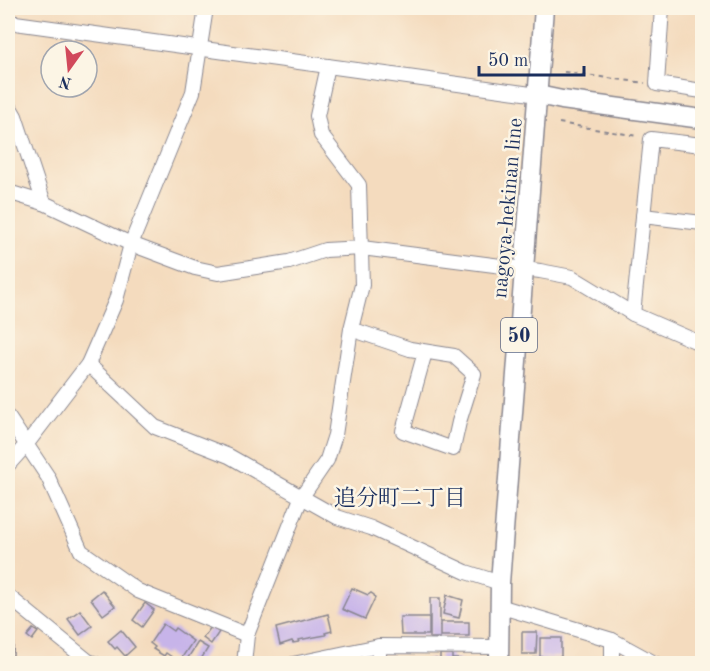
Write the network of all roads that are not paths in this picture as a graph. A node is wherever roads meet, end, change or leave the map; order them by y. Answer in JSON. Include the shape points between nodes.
{"nodes":[{"id":1,"x":206,"y":8,"type":"edge"},
{"id":2,"x":544,"y":8,"type":"edge"},
{"id":3,"x":663,"y":8,"type":"edge"},
{"id":4,"x":8,"y":22,"type":"edge"},
{"id":5,"x":200,"y":50,"type":"junction"},
{"id":6,"x":328,"y":66,"type":"junction"},
{"id":7,"x":702,"y":91,"type":"edge"},
{"id":8,"x":538,"y":94,"type":"junction"},
{"id":9,"x":8,"y":104,"type":"edge"},
{"id":10,"x":702,"y":119,"type":"edge"},
{"id":11,"x":702,"y":145,"type":"edge"},
{"id":12,"x":8,"y":192,"type":"edge"},
{"id":13,"x":44,"y":203,"type":"junction"},
{"id":14,"x":643,"y":216,"type":"junction"},
{"id":15,"x":702,"y":223,"type":"edge"},
{"id":16,"x":131,"y":244,"type":"junction"},
{"id":17,"x":362,"y":248,"type":"junction"},
{"id":18,"x":524,"y":268,"type":"junction"},
{"id":19,"x":633,"y":314,"type":"junction"},
{"id":20,"x":351,"y":329,"type":"junction"},
{"id":21,"x":702,"y":344,"type":"edge"},
{"id":22,"x":425,"y":352,"type":"junction"},
{"id":23,"x":88,"y":364,"type":"junction"},
{"id":24,"x":8,"y":417,"type":"edge"},
{"id":25,"x":26,"y":445,"type":"junction"},
{"id":26,"x":8,"y":465,"type":"edge"},
{"id":27,"x":301,"y":498,"type":"junction"},
{"id":28,"x":500,"y":583,"type":"junction"},
{"id":29,"x":8,"y":596,"type":"edge"},
{"id":30,"x":499,"y":606,"type":"junction"},
{"id":31,"x":247,"y":635,"type":"junction"},
{"id":32,"x":612,"y":640,"type":"junction"},
{"id":33,"x":379,"y":646,"type":"junction"},
{"id":34,"x":499,"y":655,"type":"edge"},
{"id":35,"x":91,"y":663,"type":"edge"},
{"id":36,"x":244,"y":663,"type":"edge"},
{"id":37,"x":293,"y":663,"type":"edge"},
{"id":38,"x":379,"y":663,"type":"edge"},
{"id":39,"x":612,"y":663,"type":"edge"},
{"id":40,"x":656,"y":663,"type":"edge"}],
"edges":[{"from":1,"to":5,"type":"street"},
{"from":2,"to":8,"type":"main road","name":"nagoya-hekinan line","number":"50"},
{"from":3,"to":7,"type":"street","via":[[657,84]]},
{"from":4,"to":5,"type":"street"},
{"from":5,"to":6,"type":"street"},
{"from":5,"to":16,"type":"street","via":[[193,92]]},
{"from":6,"to":8,"type":"street"},
{"from":6,"to":17,"type":"street","via":[[317,116],[321,135],[359,185]]},
{"from":8,"to":10,"type":"main road"},
{"from":8,"to":18,"type":"main road","name":"nagoya-hekinan line","number":"50"},
{"from":9,"to":13,"type":"street"},
{"from":11,"to":14,"type":"street","via":[[651,139]]},
{"from":12,"to":13,"type":"street"},
{"from":13,"to":16,"type":"street"},
{"from":14,"to":15,"type":"street"},
{"from":14,"to":19,"type":"street"},
{"from":16,"to":17,"type":"street","via":[[218,273],[289,262],[325,250]]},
{"from":16,"to":23,"type":"street","via":[[116,300]]},
{"from":17,"to":18,"type":"street"},
{"from":17,"to":20,"type":"street","via":[[362,285]]},
{"from":18,"to":19,"type":"street","via":[[572,277]]},
{"from":18,"to":28,"type":"main road","name":"nagoya-hekinan line","number":"50"},
{"from":19,"to":21,"type":"street"},
{"from":20,"to":22,"type":"street"},
{"from":20,"to":27,"type":"street","via":[[335,435],[327,460]]},
{"from":22,"to":22,"type":"street","via":[[454,356],[474,374],[453,449],[403,431]]},
{"from":23,"to":25,"type":"street"},
{"from":23,"to":27,"type":"street","via":[[155,428],[229,456]]},
{"from":24,"to":25,"type":"street"},
{"from":25,"to":26,"type":"street"},
{"from":25,"to":31,"type":"street","via":[[48,477],[81,551],[138,591]]},
{"from":27,"to":28,"type":"street","via":[[466,572]]},
{"from":27,"to":31,"type":"street"},
{"from":28,"to":30,"type":"main road","name":"nagoya-hekinan line","number":"50"},
{"from":29,"to":35,"type":"street"},
{"from":30,"to":32,"type":"street"},
{"from":30,"to":34,"type":"main road","name":"nagoya-hekinan line","number":"50"},
{"from":31,"to":36,"type":"street"},
{"from":32,"to":39,"type":"street"},
{"from":32,"to":40,"type":"street"},
{"from":33,"to":34,"type":"street"},
{"from":33,"to":37,"type":"street"},
{"from":33,"to":38,"type":"street"}]}
